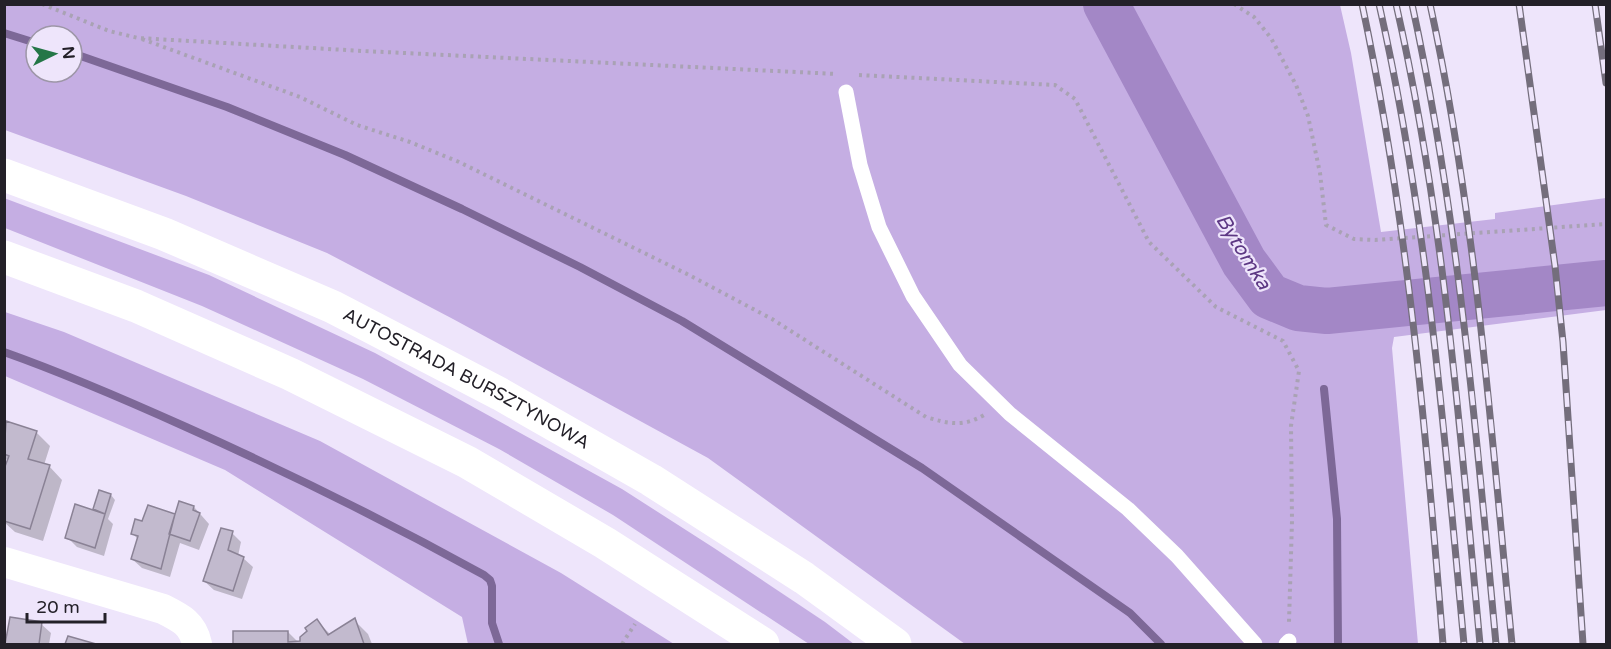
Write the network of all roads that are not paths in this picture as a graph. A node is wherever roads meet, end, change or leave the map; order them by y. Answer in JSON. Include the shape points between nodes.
{"nodes":[{"id":1,"x":846,"y":92,"type":"dead end"},
{"id":2,"x":4,"y":175,"type":"edge"},
{"id":3,"x":4,"y":257,"type":"edge"},
{"id":4,"x":4,"y":562,"type":"edge"},
{"id":5,"x":198,"y":645,"type":"edge"},
{"id":6,"x":763,"y":645,"type":"edge"},
{"id":7,"x":895,"y":645,"type":"edge"},
{"id":8,"x":1255,"y":645,"type":"edge"}],
"edges":[{"from":1,"to":8,"type":"lane","via":[[860,165],[879,227],[913,296],[960,365],[1002,406],[1128,509],[1177,556]]},
{"from":2,"to":7,"type":"highway","name":"AUTOSTRADA BURSZTYNOWA","via":[[164,234],[333,307],[490,388],[651,480],[804,578]]},
{"from":3,"to":6,"type":"highway","via":[[136,306],[279,369],[467,462],[605,543]]},
{"from":4,"to":5,"type":"street","via":[[163,609],[185,620]]}]}
